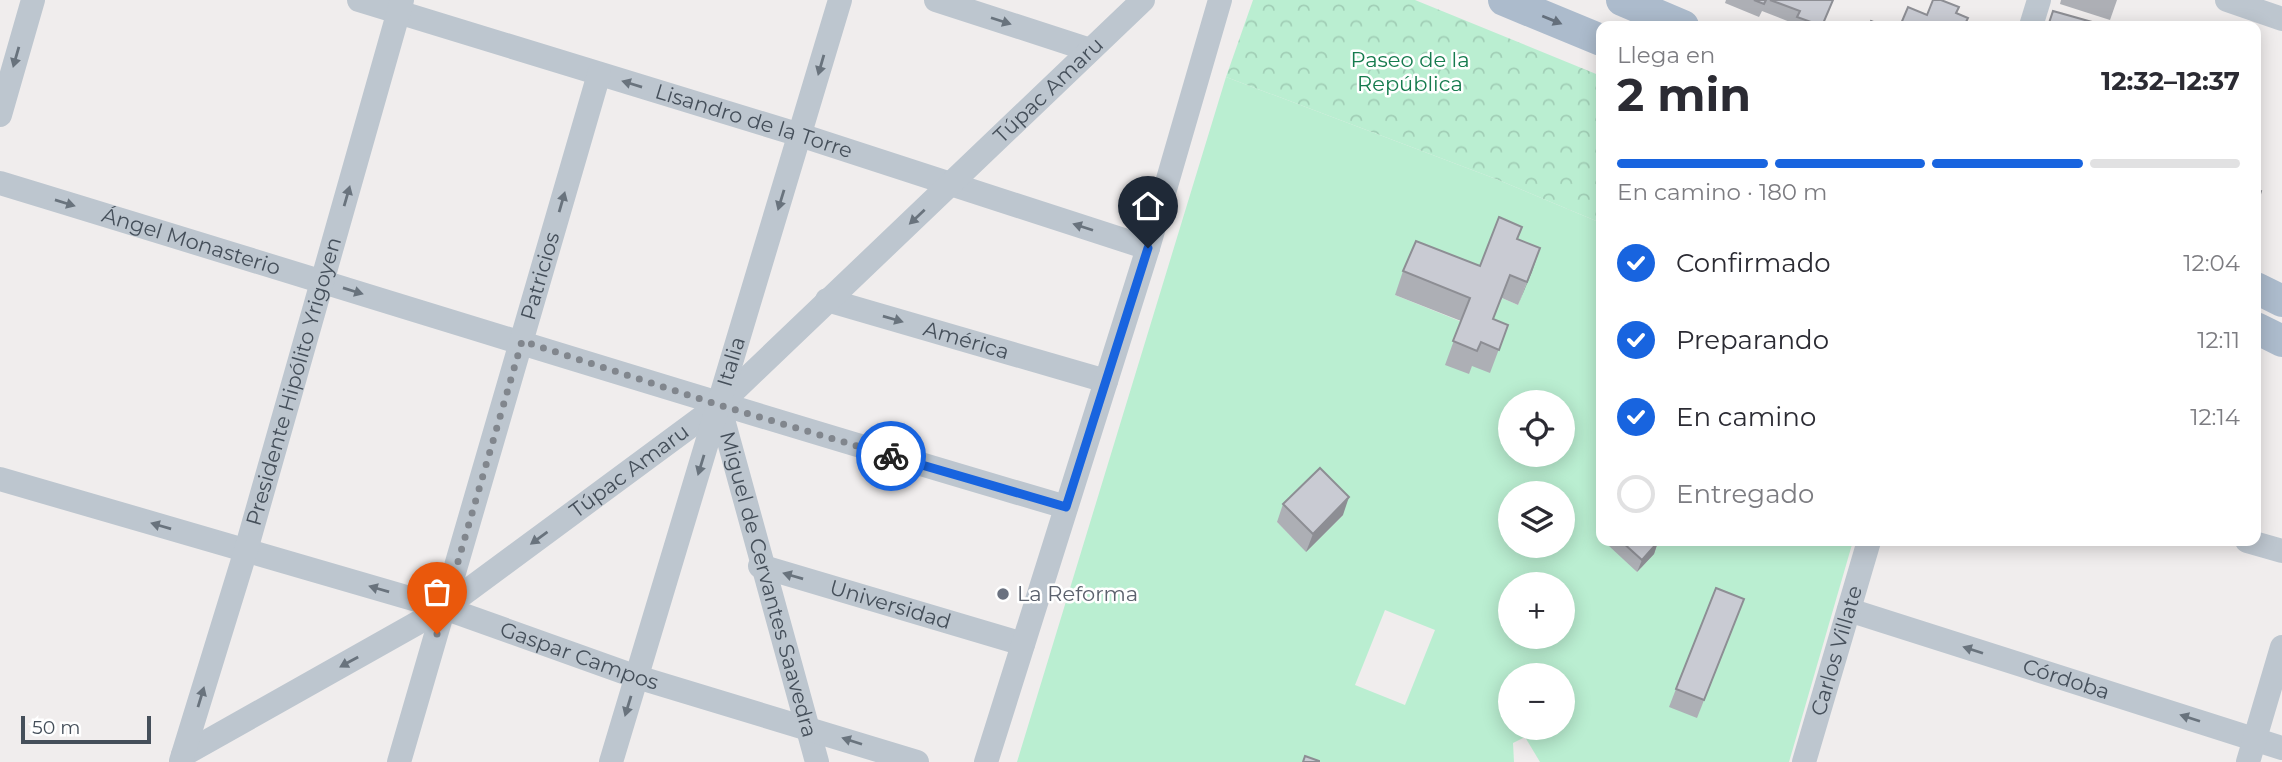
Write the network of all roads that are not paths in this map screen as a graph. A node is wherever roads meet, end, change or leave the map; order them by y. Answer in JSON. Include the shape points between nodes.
{"nodes":[{"id":1,"x":33,"y":0,"type":"edge"},
{"id":2,"x":359,"y":0,"type":"edge"},
{"id":3,"x":840,"y":0,"type":"edge"},
{"id":4,"x":936,"y":0,"type":"edge"},
{"id":5,"x":1143,"y":0,"type":"edge"},
{"id":6,"x":1220,"y":0,"type":"edge"},
{"id":7,"x":1504,"y":0,"type":"edge"},
{"id":8,"x":1622,"y":0,"type":"edge"},
{"id":9,"x":2039,"y":0,"type":"edge"},
{"id":10,"x":2228,"y":0,"type":"edge"},
{"id":11,"x":401,"y":6,"type":"edge"},
{"id":12,"x":2282,"y":19,"type":"edge"},
{"id":13,"x":1671,"y":21,"type":"edge"},
{"id":14,"x":2033,"y":21,"type":"edge"},
{"id":15,"x":1596,"y":38,"type":"edge"},
{"id":16,"x":1090,"y":50,"type":"junction"},
{"id":17,"x":599,"y":74,"type":"junction"},
{"id":18,"x":0,"y":115,"type":"edge"},
{"id":19,"x":800,"y":135,"type":"junction"},
{"id":20,"x":0,"y":183,"type":"edge"},
{"id":21,"x":952,"y":184,"type":"junction"},
{"id":22,"x":1148,"y":248,"type":"junction"},
{"id":23,"x":323,"y":281,"type":"junction"},
{"id":24,"x":2261,"y":290,"type":"edge"},
{"id":25,"x":827,"y":300,"type":"junction"},
{"id":26,"x":2282,"y":300,"type":"edge"},
{"id":27,"x":2261,"y":330,"type":"edge"},
{"id":28,"x":522,"y":341,"type":"junction"},
{"id":29,"x":2282,"y":341,"type":"edge"},
{"id":30,"x":1106,"y":381,"type":"junction"},
{"id":31,"x":719,"y":405,"type":"junction"},
{"id":32,"x":0,"y":479,"type":"edge"},
{"id":33,"x":1066,"y":507,"type":"junction"},
{"id":34,"x":2261,"y":545,"type":"edge"},
{"id":35,"x":1868,"y":546,"type":"edge"},
{"id":36,"x":246,"y":550,"type":"junction"},
{"id":37,"x":2282,"y":551,"type":"edge"},
{"id":38,"x":761,"y":566,"type":"junction"},
{"id":39,"x":444,"y":608,"type":"junction"},
{"id":40,"x":1849,"y":610,"type":"junction"},
{"id":41,"x":1023,"y":644,"type":"junction"},
{"id":42,"x":2282,"y":647,"type":"edge"},
{"id":43,"x":636,"y":677,"type":"junction"},
{"id":44,"x":807,"y":727,"type":"junction"},
{"id":45,"x":2282,"y":748,"type":"edge"},
{"id":46,"x":2252,"y":751,"type":"edge"},
{"id":47,"x":182,"y":759,"type":"edge"},
{"id":48,"x":400,"y":762,"type":"edge"},
{"id":49,"x":611,"y":762,"type":"edge"},
{"id":50,"x":817,"y":762,"type":"edge"},
{"id":51,"x":917,"y":762,"type":"edge"},
{"id":52,"x":986,"y":762,"type":"edge"},
{"id":53,"x":1804,"y":762,"type":"edge"}],
"edges":[{"from":1,"to":18,"type":"street","one_way":true},
{"from":2,"to":11,"type":"street","name":"Lisandro de la Torre"},
{"from":3,"to":19,"type":"street","name":"Italia","one_way":true},
{"from":4,"to":16,"type":"street","one_way":true},
{"from":5,"to":16,"type":"street","name":"Túpac Amaru"},
{"from":6,"to":22,"type":"street"},
{"from":7,"to":15,"type":"main road","one_way":true},
{"from":8,"to":13,"type":"main road"},
{"from":9,"to":14,"type":"street"},
{"from":10,"to":12,"type":"street"},
{"from":11,"to":17,"type":"street","name":"Lisandro de la Torre"},
{"from":23,"to":11,"type":"street","name":"Presidente Hipólito Yrigoyen","one_way":true},
{"from":16,"to":21,"type":"street","name":"Túpac Amaru"},
{"from":19,"to":17,"type":"street","name":"Lisandro de la Torre","one_way":true},
{"from":28,"to":17,"type":"street","name":"Patricios","one_way":true},
{"from":19,"to":21,"type":"street","name":"Lisandro de la Torre"},
{"from":19,"to":31,"type":"street","name":"Italia","one_way":true},
{"from":20,"to":23,"type":"street","name":"Ángel Monasterio","one_way":true},
{"from":22,"to":21,"type":"street","name":"Lisandro de la Torre","one_way":true},
{"from":21,"to":25,"type":"street","name":"Túpac Amaru","one_way":true},
{"from":22,"to":30,"type":"street"},
{"from":23,"to":28,"type":"street","name":"Ángel Monasterio","one_way":true},
{"from":23,"to":36,"type":"street","name":"Presidente Hipólito Yrigoyen"},
{"from":24,"to":26,"type":"main road"},
{"from":25,"to":30,"type":"street","name":"América","one_way":true},
{"from":25,"to":31,"type":"street","name":"Túpac Amaru"},
{"from":27,"to":29,"type":"main road"},
{"from":28,"to":31,"type":"street","name":"Ángel Monasterio"},
{"from":28,"to":39,"type":"street","name":"Patricios"},
{"from":30,"to":33,"type":"street"},
{"from":31,"to":33,"type":"street","name":"Ángel Monasterio"},
{"from":31,"to":38,"type":"street","name":"Miguel de Cervantes Saavedra"},
{"from":31,"to":39,"type":"street","name":"Túpac Amaru","one_way":true},
{"from":31,"to":43,"type":"street","name":"Italia","one_way":true},
{"from":36,"to":32,"type":"street","name":"Gaspar Campos","one_way":true},
{"from":33,"to":41,"type":"street"},
{"from":34,"to":37,"type":"street"},
{"from":35,"to":40,"type":"street","name":"Carlos Villate"},
{"from":39,"to":36,"type":"street","name":"Gaspar Campos","one_way":true},
{"from":47,"to":36,"type":"street","name":"Presidente Hipólito Yrigoyen","one_way":true},
{"from":41,"to":38,"type":"street","name":"Universidad","one_way":true},
{"from":38,"to":44,"type":"street","name":"Miguel de Cervantes Saavedra"},
{"from":39,"to":43,"type":"street","name":"Gaspar Campos"},
{"from":39,"to":47,"type":"street","name":"Túpac Amaru","one_way":true},
{"from":39,"to":48,"type":"street","name":"Patricios"},
{"from":46,"to":40,"type":"street","name":"Córdoba","one_way":true},
{"from":40,"to":53,"type":"street","name":"Carlos Villate"},
{"from":41,"to":52,"type":"street"},
{"from":42,"to":46,"type":"street"},
{"from":43,"to":44,"type":"street","name":"Gaspar Campos"},
{"from":43,"to":49,"type":"street","name":"Italia","one_way":true},
{"from":44,"to":50,"type":"street","name":"Miguel de Cervantes Saavedra"},
{"from":51,"to":44,"type":"street","name":"Gaspar Campos","one_way":true},
{"from":45,"to":46,"type":"street","name":"Córdoba"}]}
